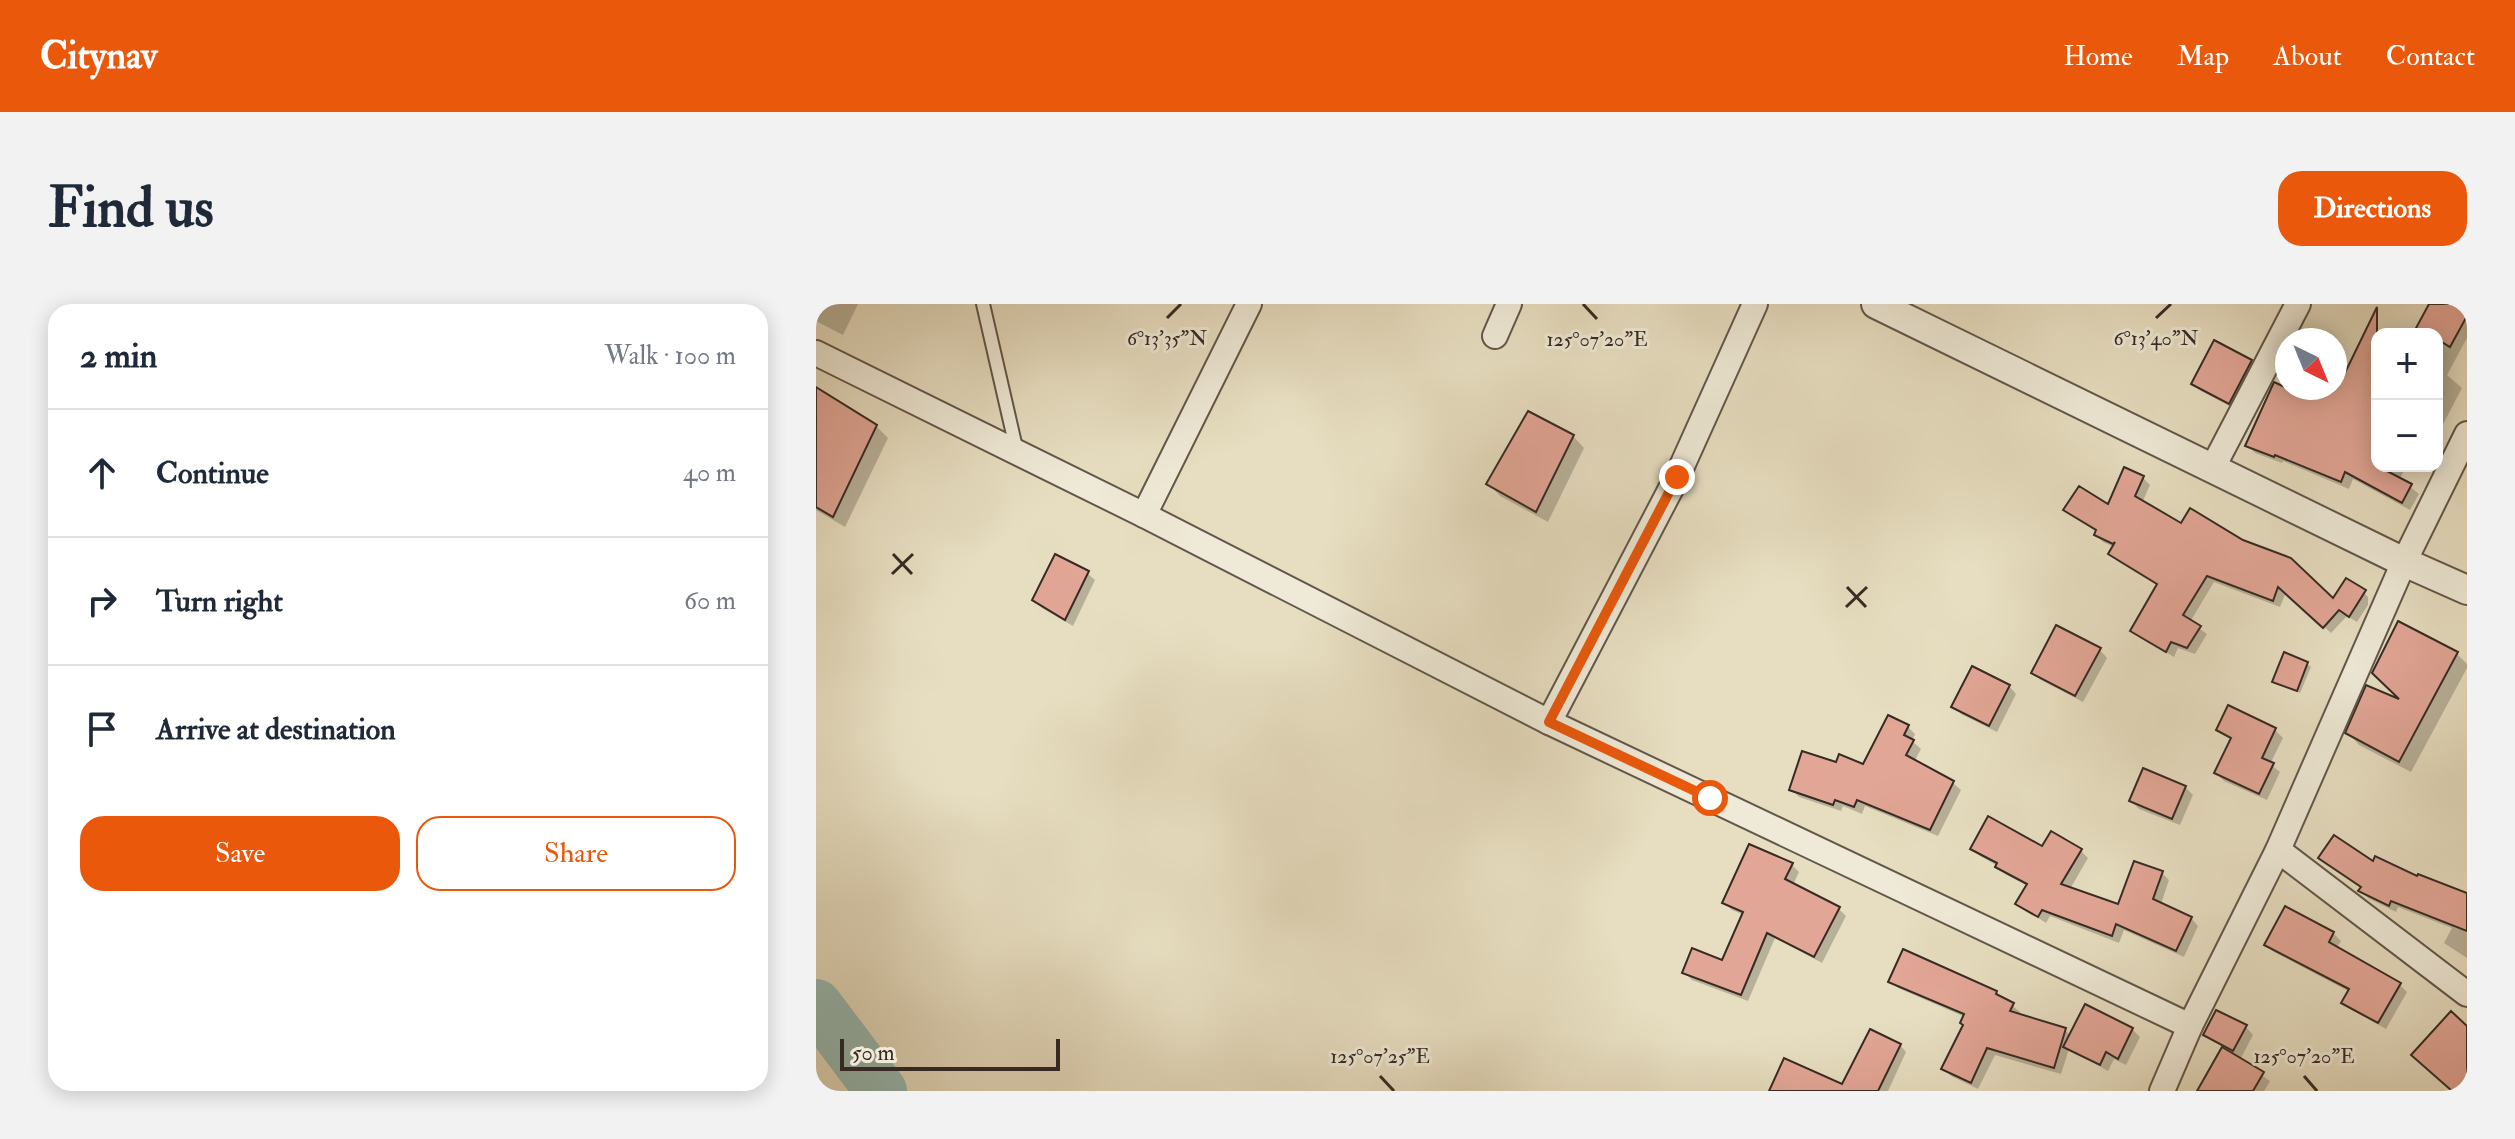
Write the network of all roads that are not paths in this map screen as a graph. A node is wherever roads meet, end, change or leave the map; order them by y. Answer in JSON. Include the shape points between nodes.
{"nodes":[{"id":1,"x":983,"y":304,"type":"edge"},
{"id":2,"x":1249,"y":304,"type":"edge"},
{"id":3,"x":1509,"y":304,"type":"edge"},
{"id":4,"x":1755,"y":304,"type":"edge"},
{"id":5,"x":1876,"y":304,"type":"edge"},
{"id":6,"x":2298,"y":304,"type":"edge"},
{"id":7,"x":1495,"y":336,"type":"dead end"},
{"id":8,"x":816,"y":353,"type":"edge"},
{"id":9,"x":2467,"y":434,"type":"edge"},
{"id":10,"x":1017,"y":452,"type":"junction"},
{"id":11,"x":2212,"y":469,"type":"junction"},
{"id":12,"x":1144,"y":515,"type":"junction"},
{"id":13,"x":2404,"y":562,"type":"junction"},
{"id":14,"x":2467,"y":590,"type":"edge"},
{"id":15,"x":1549,"y":722,"type":"junction"},
{"id":16,"x":2278,"y":850,"type":"junction"},
{"id":17,"x":2467,"y":994,"type":"edge"},
{"id":18,"x":2190,"y":1026,"type":"junction"},
{"id":19,"x":2162,"y":1091,"type":"edge"}],
"edges":[{"from":1,"to":10,"type":"lane"},
{"from":2,"to":12,"type":"street"},
{"from":3,"to":7,"type":"street"},
{"from":4,"to":15,"type":"street","via":[[1677,477]]},
{"from":5,"to":11,"type":"street"},
{"from":6,"to":11,"type":"street"},
{"from":8,"to":10,"type":"street"},
{"from":9,"to":13,"type":"street"},
{"from":10,"to":12,"type":"street"},
{"from":11,"to":13,"type":"street"},
{"from":12,"to":15,"type":"street"},
{"from":13,"to":14,"type":"street"},
{"from":13,"to":16,"type":"street"},
{"from":15,"to":18,"type":"street"},
{"from":16,"to":17,"type":"street"},
{"from":16,"to":18,"type":"street"},
{"from":18,"to":19,"type":"street"}]}
